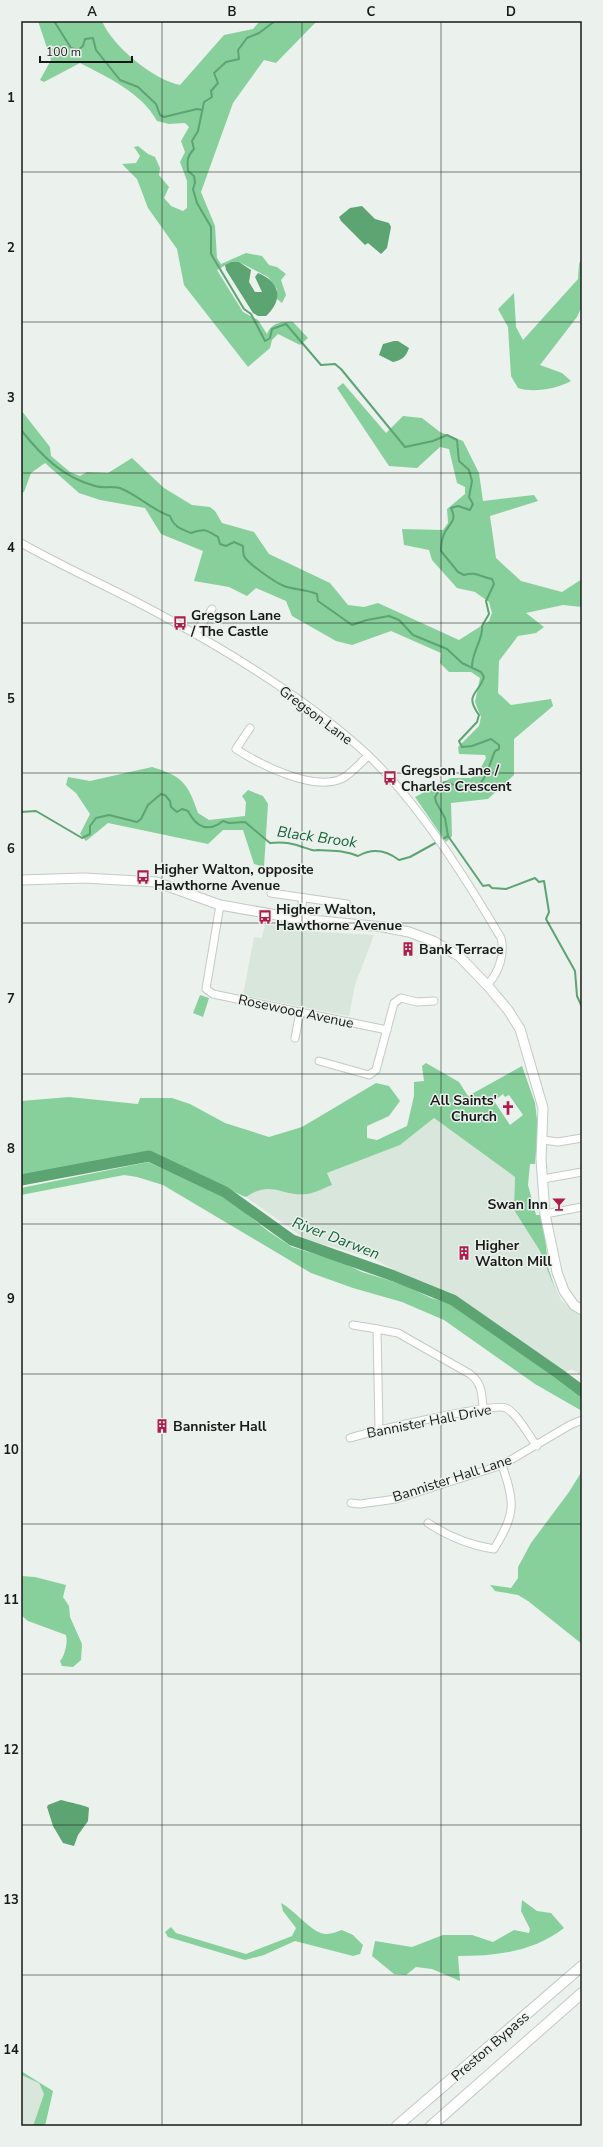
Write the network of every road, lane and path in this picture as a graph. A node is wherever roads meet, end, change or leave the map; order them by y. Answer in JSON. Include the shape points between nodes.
{"nodes":[{"id":1,"x":21,"y":543,"type":"edge"},
{"id":2,"x":212,"y":609,"type":"dead end"},
{"id":3,"x":195,"y":634,"type":"junction"},
{"id":4,"x":250,"y":728,"type":"dead end"},
{"id":5,"x":368,"y":756,"type":"junction"},
{"id":6,"x":21,"y":880,"type":"edge"},
{"id":7,"x":271,"y":893,"type":"dead end"},
{"id":8,"x":303,"y":898,"type":"junction"},
{"id":9,"x":347,"y":904,"type":"dead end"},
{"id":10,"x":220,"y":905,"type":"junction"},
{"id":11,"x":300,"y":919,"type":"junction"},
{"id":12,"x":487,"y":985,"type":"junction"},
{"id":13,"x":434,"y":1001,"type":"dead end"},
{"id":14,"x":300,"y":1012,"type":"junction"},
{"id":15,"x":388,"y":1030,"type":"junction"},
{"id":16,"x":295,"y":1038,"type":"dead end"},
{"id":17,"x":319,"y":1061,"type":"dead end"},
{"id":18,"x":582,"y":1138,"type":"edge"},
{"id":19,"x":543,"y":1140,"type":"junction"},
{"id":20,"x":582,"y":1172,"type":"edge"},
{"id":21,"x":543,"y":1179,"type":"junction"},
{"id":22,"x":582,"y":1207,"type":"edge"},
{"id":23,"x":544,"y":1214,"type":"junction"},
{"id":24,"x":582,"y":1310,"type":"edge"},
{"id":25,"x":353,"y":1325,"type":"dead end"},
{"id":26,"x":377,"y":1329,"type":"junction"},
{"id":27,"x":483,"y":1408,"type":"junction"},
{"id":28,"x":582,"y":1420,"type":"edge"},
{"id":29,"x":379,"y":1429,"type":"junction"},
{"id":30,"x":350,"y":1438,"type":"dead end"},
{"id":31,"x":537,"y":1446,"type":"junction"},
{"id":32,"x":502,"y":1465,"type":"junction"},
{"id":33,"x":351,"y":1503,"type":"dead end"},
{"id":34,"x":428,"y":1523,"type":"dead end"},
{"id":35,"x":582,"y":1966,"type":"edge"},
{"id":36,"x":582,"y":1993,"type":"edge"},
{"id":37,"x":397,"y":2126,"type":"edge"},
{"id":38,"x":431,"y":2126,"type":"edge"}],
"edges":[{"from":1,"to":3,"type":"street","name":"Gregson Lane"},
{"from":2,"to":3,"type":"street"},
{"from":3,"to":5,"type":"street","name":"Gregson Lane","via":[[327,720]]},
{"from":4,"to":5,"type":"street","via":[[236,749],[258,763],[286,774],[331,782],[343,778]]},
{"from":5,"to":12,"type":"street","name":"Gregson Lane","via":[[428,827],[501,938],[503,948],[499,965]]},
{"from":6,"to":10,"type":"main road","via":[[84,878],[156,882]]},
{"from":7,"to":8,"type":"street"},
{"from":8,"to":9,"type":"street"},
{"from":8,"to":11,"type":"street"},
{"from":10,"to":11,"type":"main road"},
{"from":10,"to":14,"type":"street","name":"Rosewood Avenue","via":[[206,989],[213,994]]},
{"from":11,"to":12,"type":"main road","via":[[384,927],[434,941],[459,956]]},
{"from":12,"to":19,"type":"main road","via":[[520,1029],[543,1108]]},
{"from":13,"to":15,"type":"street","via":[[398,999],[394,1003]]},
{"from":14,"to":15,"type":"street","name":"Rosewood Avenue"},
{"from":14,"to":16,"type":"street"},
{"from":15,"to":17,"type":"street","via":[[373,1074]]},
{"from":18,"to":19,"type":"street","via":[[558,1142]]},
{"from":19,"to":21,"type":"main road"},
{"from":20,"to":21,"type":"street"},
{"from":21,"to":23,"type":"main road"},
{"from":22,"to":23,"type":"street"},
{"from":23,"to":24,"type":"main road","via":[[561,1284],[574,1305]]},
{"from":25,"to":26,"type":"street"},
{"from":26,"to":27,"type":"street","via":[[398,1333],[477,1379],[481,1388]]},
{"from":26,"to":29,"type":"street"},
{"from":27,"to":29,"type":"street","name":"Bannister Hall Drive"},
{"from":27,"to":31,"type":"street","name":"Bannister Hall Drive","via":[[505,1407],[514,1414]]},
{"from":28,"to":31,"type":"street","name":"Bannister Hall Lane"},
{"from":29,"to":30,"type":"street","name":"Bannister Hall Drive"},
{"from":31,"to":32,"type":"street","name":"Bannister Hall Lane"},
{"from":32,"to":33,"type":"street","name":"Bannister Hall Lane","via":[[396,1499]]},
{"from":32,"to":34,"type":"street","via":[[512,1495],[511,1514],[494,1549],[467,1544],[447,1536]]},
{"from":35,"to":37,"type":"highway","name":"Preston Bypass"},
{"from":36,"to":38,"type":"highway","name":"Preston Bypass"}]}
